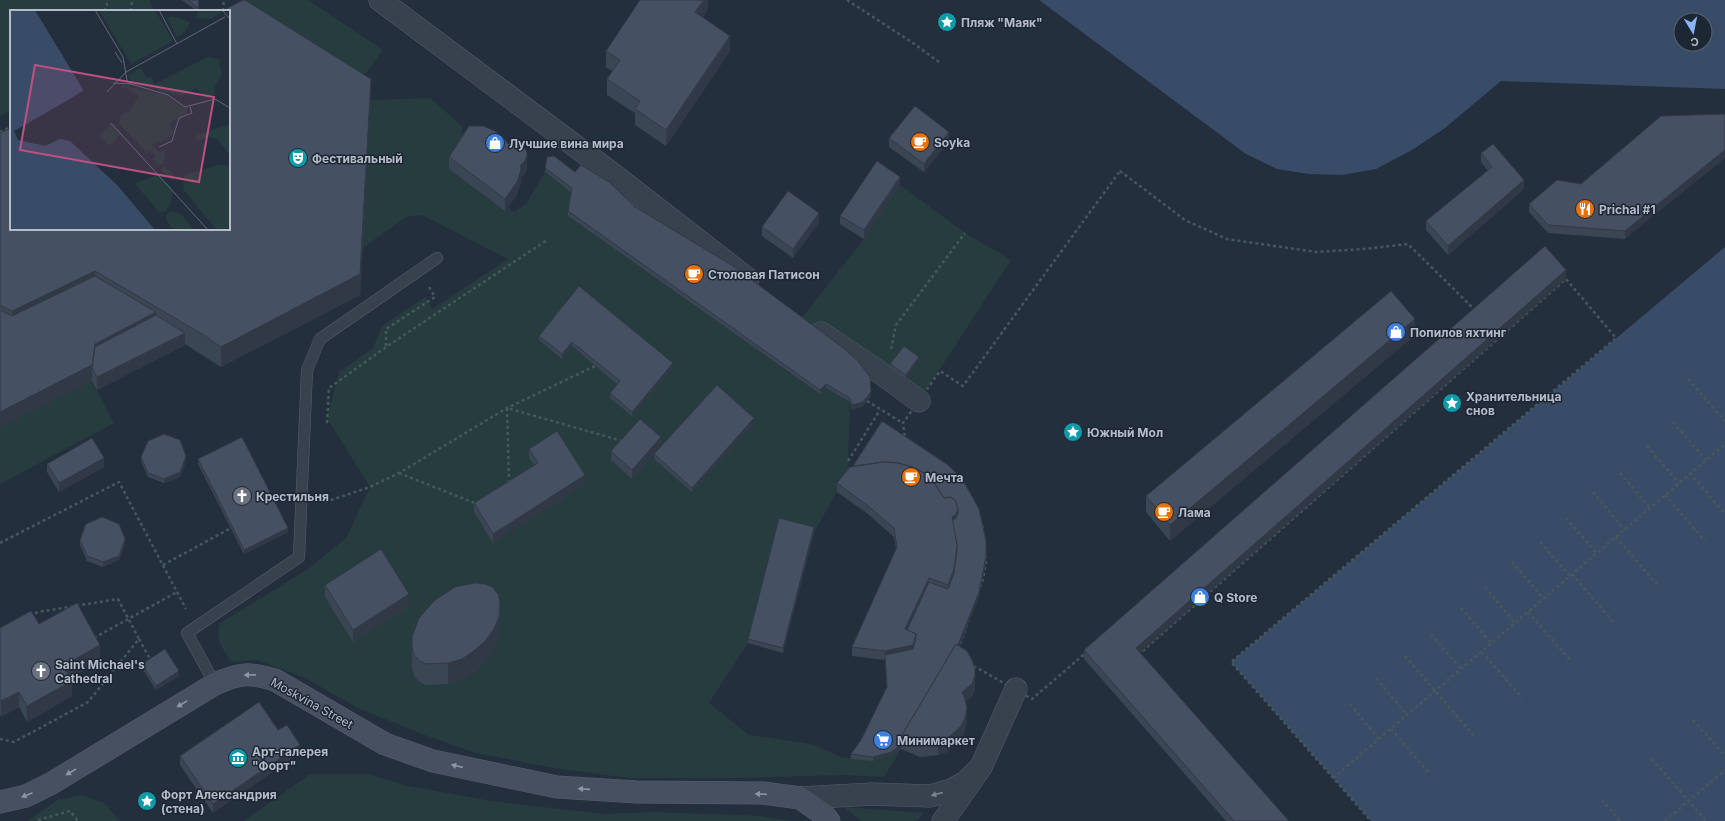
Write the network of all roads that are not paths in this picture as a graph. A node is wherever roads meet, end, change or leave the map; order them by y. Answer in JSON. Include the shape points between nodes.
{"nodes":[{"id":1,"x":380,"y":0,"type":"edge"},
{"id":2,"x":437,"y":258,"type":"dead end"},
{"id":3,"x":763,"y":291,"type":"edge"},
{"id":4,"x":807,"y":324,"type":"edge"},
{"id":5,"x":919,"y":401,"type":"road end"},
{"id":6,"x":215,"y":684,"type":"junction"},
{"id":7,"x":1013,"y":689,"type":"dead end"},
{"id":8,"x":981,"y":767,"type":"junction"},
{"id":9,"x":800,"y":798,"type":"junction"},
{"id":10,"x":0,"y":802,"type":"edge"},
{"id":11,"x":829,"y":821,"type":"edge"},
{"id":12,"x":943,"y":821,"type":"edge"}],
"edges":[{"from":1,"to":3,"type":"street","via":[[614,175]]},
{"from":2,"to":6,"type":"lane","via":[[320,339],[307,370],[299,558],[187,633]]},
{"from":4,"to":5,"type":"street"},
{"from":9,"to":6,"type":"main road","name":"Moskvina Street","one_way":true,"via":[[763,793],[623,792],[557,787],[433,761],[385,744],[275,680],[256,674],[235,675]]},
{"from":6,"to":10,"type":"main road","name":"Moskvina Street","one_way":true,"via":[[52,783],[26,796]]},
{"from":7,"to":8,"type":"street"},
{"from":8,"to":9,"type":"street","one_way":true,"via":[[966,782],[951,790],[930,796],[872,794]]},
{"from":8,"to":12,"type":"street"},
{"from":9,"to":11,"type":"main road"}]}
